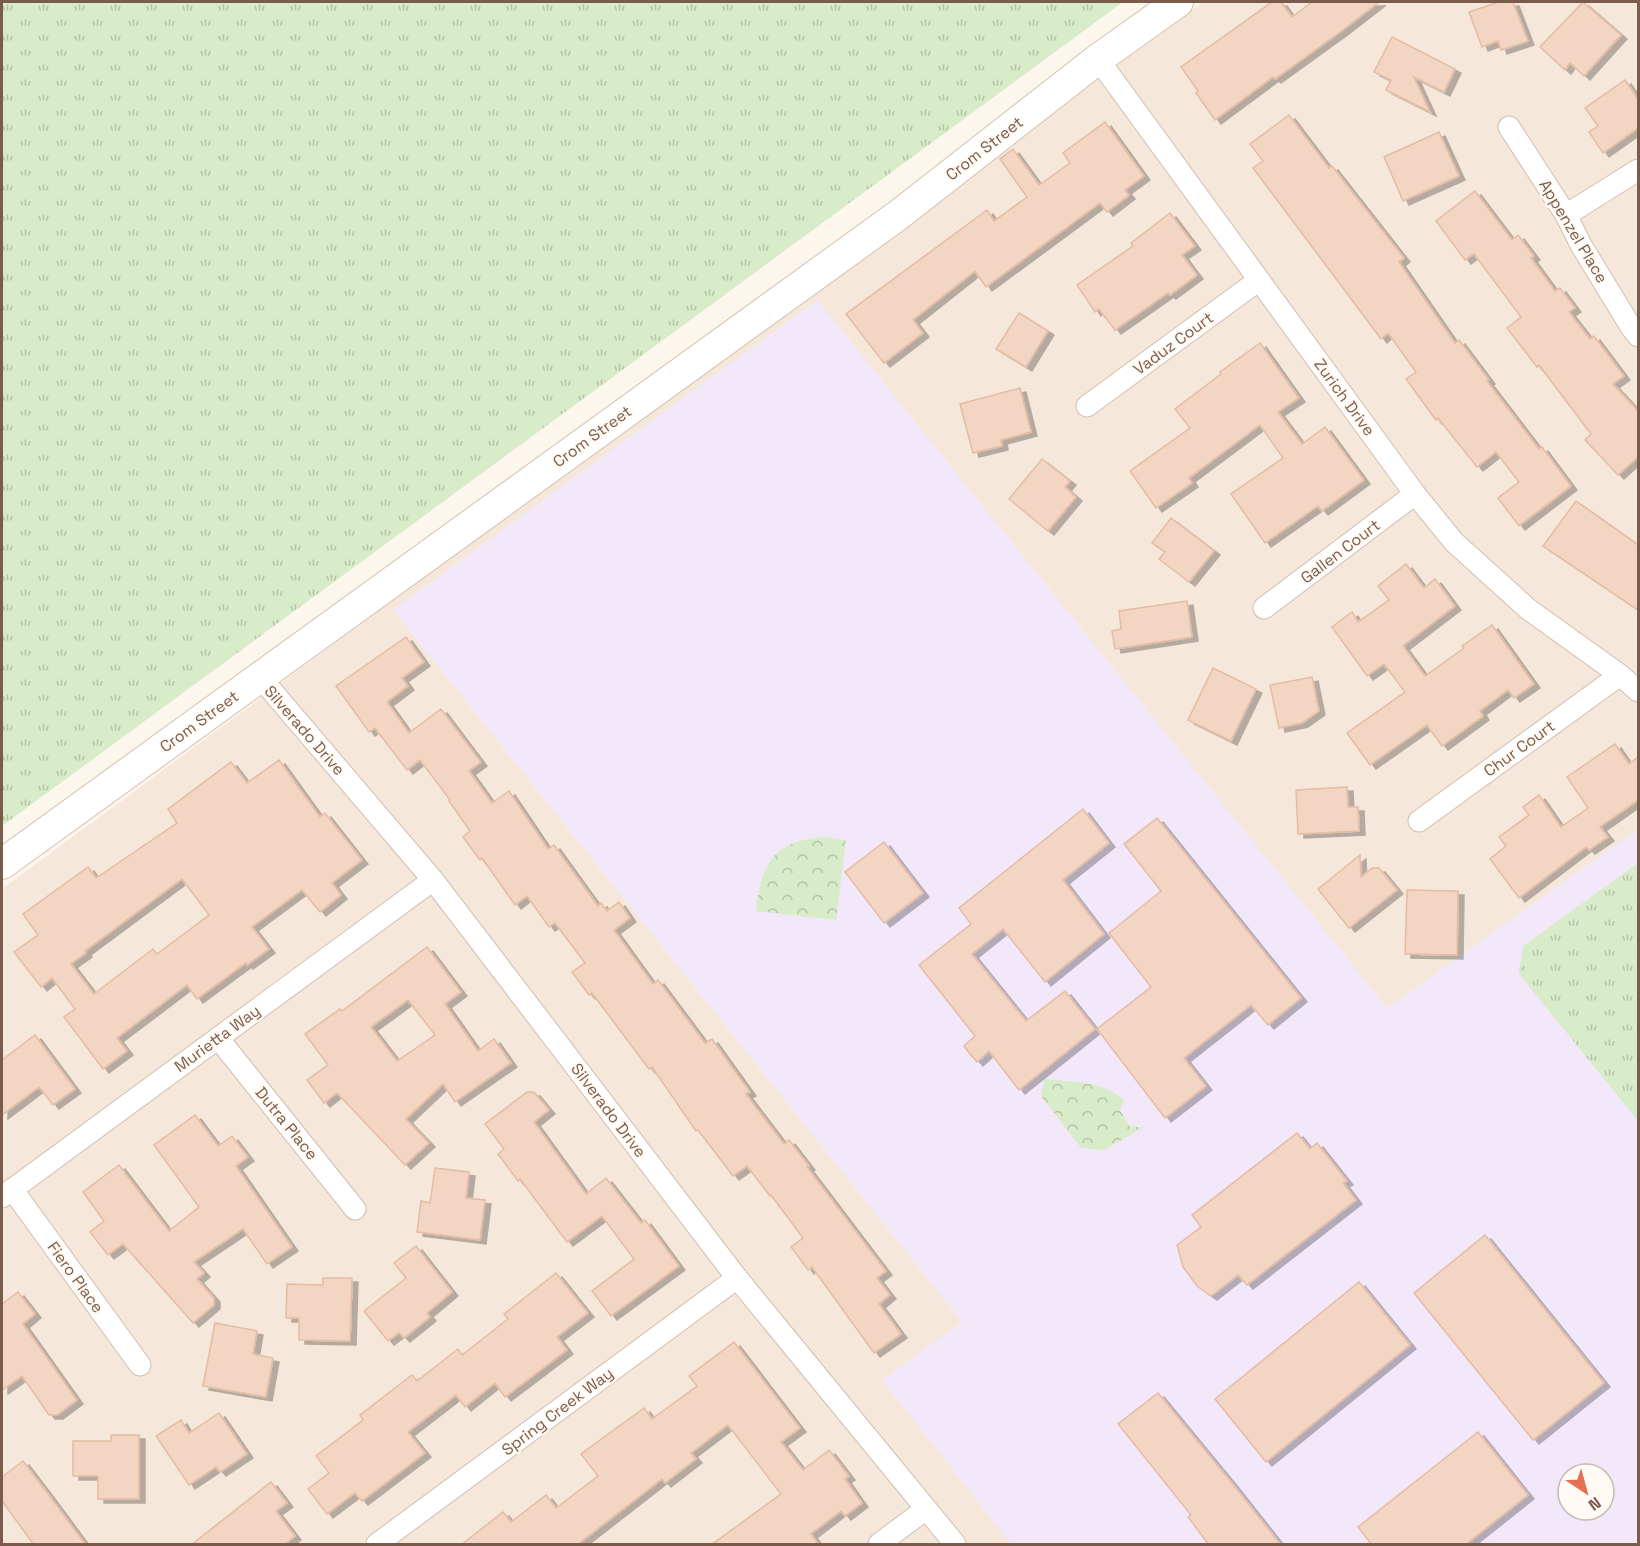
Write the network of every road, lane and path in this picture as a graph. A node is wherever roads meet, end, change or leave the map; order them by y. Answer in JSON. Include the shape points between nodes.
{"nodes":[{"id":1,"x":1178,"y":2,"type":"edge"},
{"id":2,"x":1098,"y":59,"type":"junction"},
{"id":3,"x":1509,"y":127,"type":"dead end"},
{"id":4,"x":1638,"y":170,"type":"edge"},
{"id":5,"x":1566,"y":215,"type":"junction"},
{"id":6,"x":1259,"y":280,"type":"junction"},
{"id":7,"x":1638,"y":336,"type":"edge"},
{"id":8,"x":1087,"y":406,"type":"dead end"},
{"id":9,"x":1415,"y":494,"type":"junction"},
{"id":10,"x":1264,"y":608,"type":"dead end"},
{"id":11,"x":1620,"y":675,"type":"junction"},
{"id":12,"x":260,"y":677,"type":"junction"},
{"id":13,"x":1638,"y":691,"type":"edge"},
{"id":14,"x":1419,"y":821,"type":"dead end"},
{"id":15,"x":2,"y":864,"type":"edge"},
{"id":16,"x":433,"y":880,"type":"junction"},
{"id":17,"x":218,"y":1038,"type":"junction"},
{"id":18,"x":7,"y":1193,"type":"edge"},
{"id":19,"x":355,"y":1209,"type":"dead end"},
{"id":20,"x":737,"y":1278,"type":"junction"},
{"id":21,"x":140,"y":1365,"type":"dead end"},
{"id":22,"x":926,"y":1509,"type":"junction"},
{"id":23,"x":377,"y":1545,"type":"edge"},
{"id":24,"x":879,"y":1545,"type":"edge"},
{"id":25,"x":956,"y":1545,"type":"edge"}],
"edges":[{"from":1,"to":2,"type":"street","name":"Crom Street"},
{"from":2,"to":6,"type":"street","name":"Zurich Drive"},
{"from":2,"to":12,"type":"street","name":"Crom Street","via":[[897,216]]},
{"from":3,"to":5,"type":"street","name":"Appenzel Place"},
{"from":4,"to":5,"type":"street"},
{"from":5,"to":7,"type":"street","name":"Appenzel Place"},
{"from":6,"to":8,"type":"street","name":"Vaduz Court"},
{"from":6,"to":9,"type":"street","name":"Zurich Drive"},
{"from":9,"to":10,"type":"street","name":"Gallen Court"},
{"from":9,"to":11,"type":"street","name":"Zurich Drive","via":[[1454,542],[1528,609]]},
{"from":11,"to":13,"type":"street","name":"Zurich Drive"},
{"from":11,"to":14,"type":"street","name":"Chur Court"},
{"from":12,"to":15,"type":"street","name":"Crom Street"},
{"from":12,"to":16,"type":"street","name":"Silverado Drive"},
{"from":16,"to":17,"type":"street","name":"Murietta Way"},
{"from":16,"to":20,"type":"street","name":"Silverado Drive"},
{"from":17,"to":18,"type":"street","name":"Murietta Way"},
{"from":17,"to":19,"type":"street","name":"Dutra Place"},
{"from":18,"to":21,"type":"street","name":"Fiero Place"},
{"from":20,"to":22,"type":"street","name":"Silverado Drive"},
{"from":20,"to":23,"type":"street","name":"Spring Creek Way"},
{"from":22,"to":24,"type":"street"},
{"from":22,"to":25,"type":"street","name":"Silverado Drive"}]}
